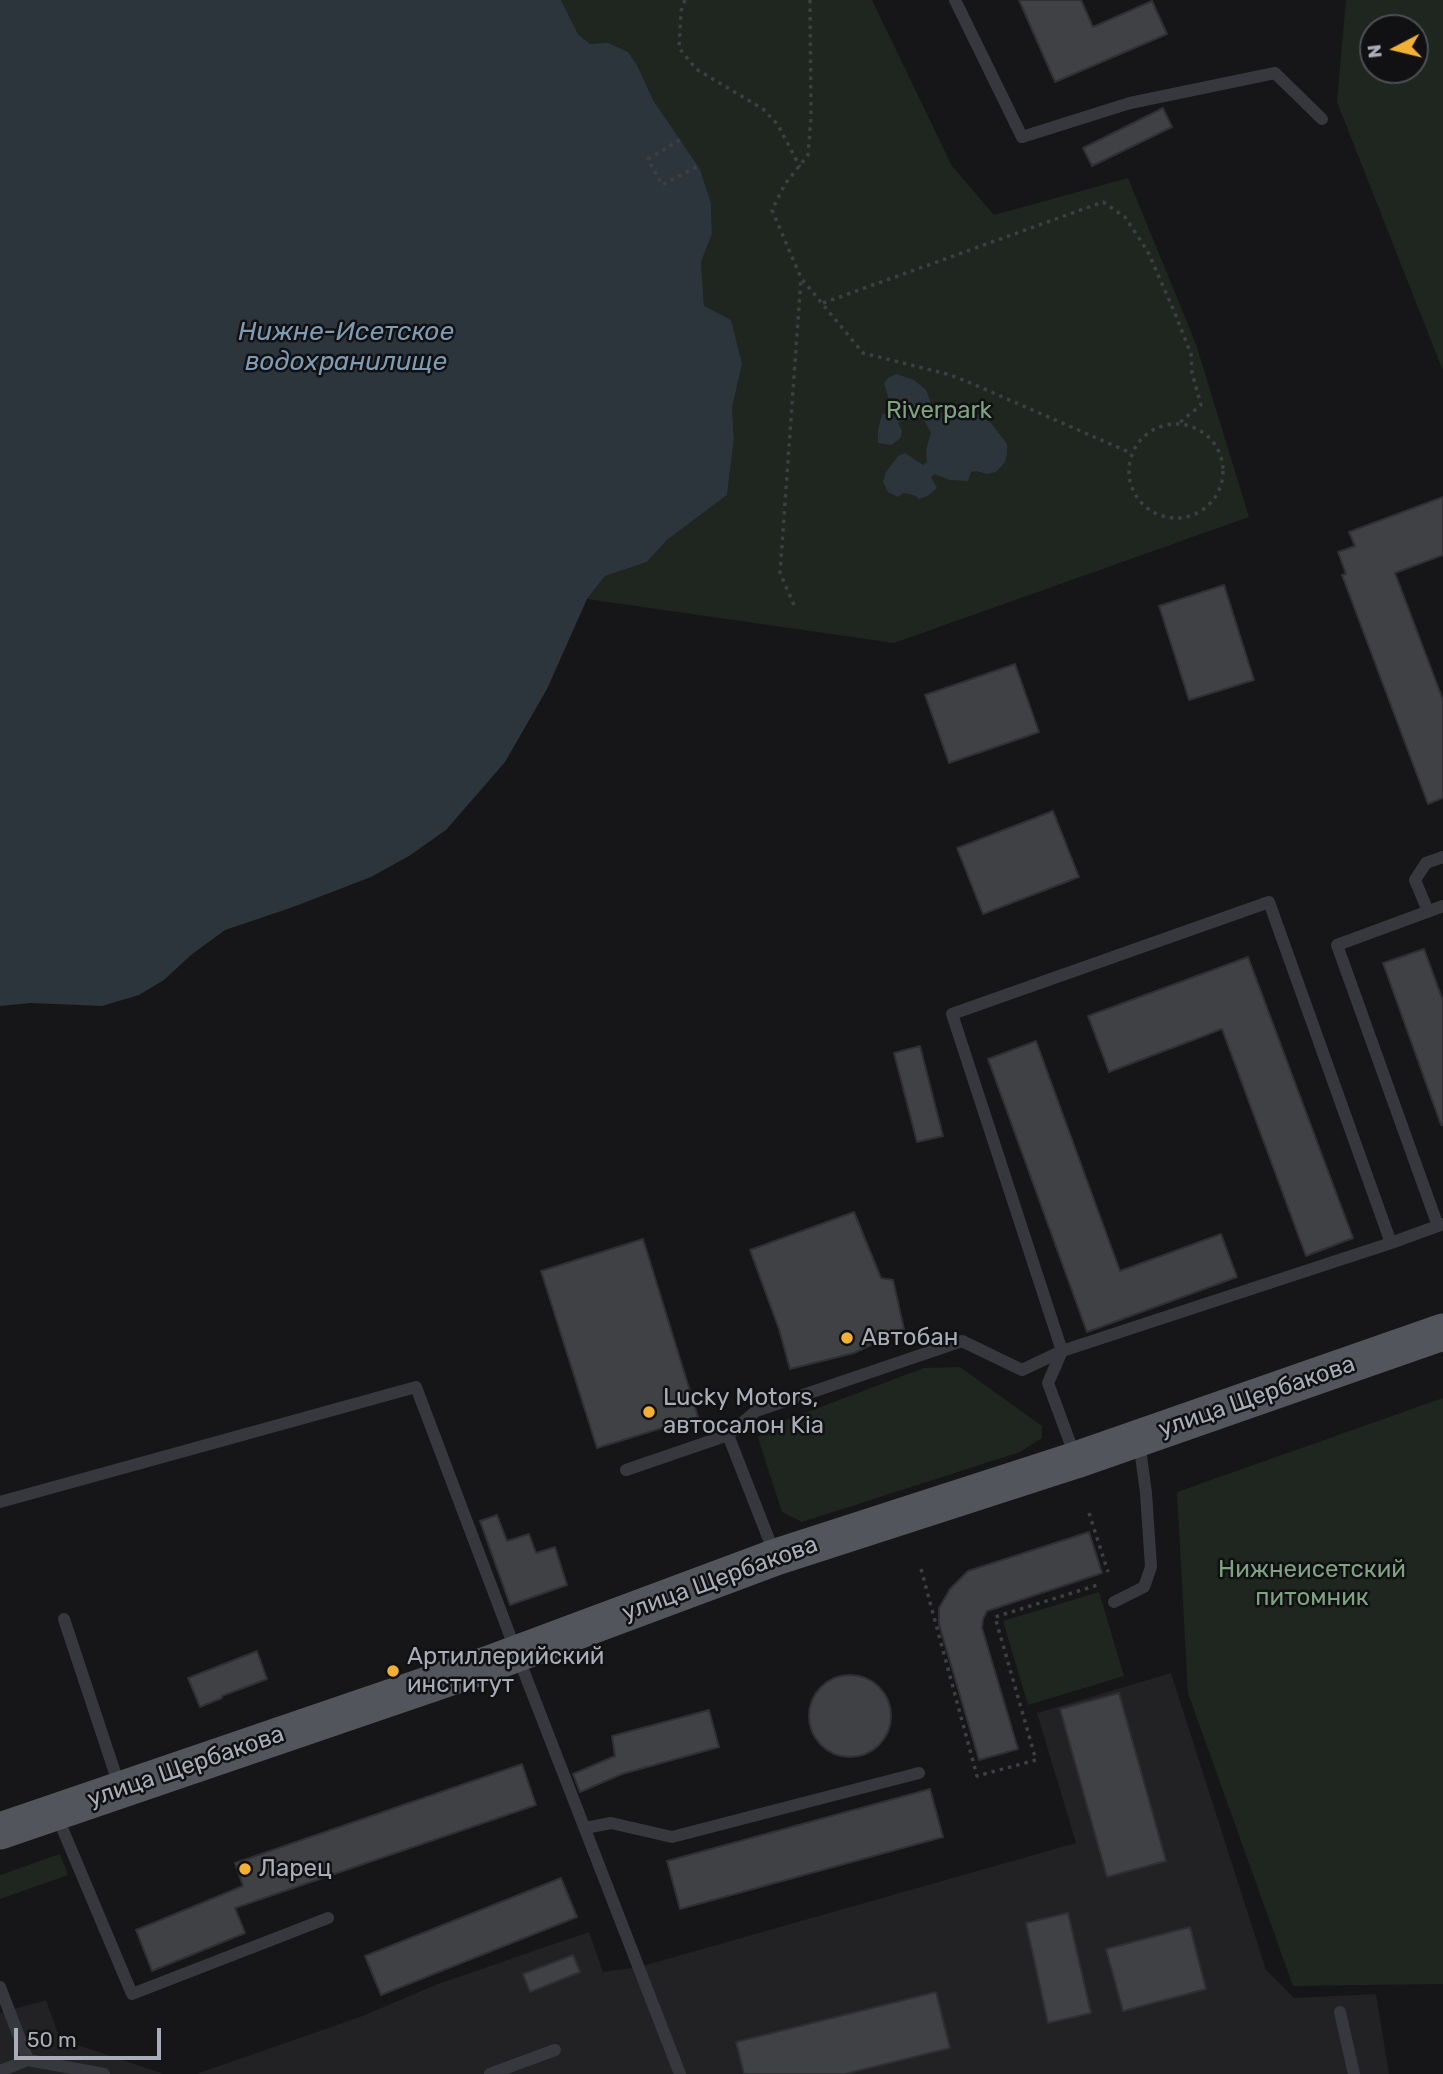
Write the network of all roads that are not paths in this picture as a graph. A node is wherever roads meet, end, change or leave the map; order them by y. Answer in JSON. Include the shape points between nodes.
{"nodes":[{"id":1,"x":955,"y":0,"type":"edge"},
{"id":2,"x":1322,"y":118,"type":"dead end"},
{"id":3,"x":1443,"y":857,"type":"edge"},
{"id":4,"x":1443,"y":906,"type":"edge"},
{"id":5,"x":1429,"y":911,"type":"junction"},
{"id":6,"x":1440,"y":1225,"type":"edge"},
{"id":7,"x":1391,"y":1243,"type":"junction"},
{"id":8,"x":1443,"y":1332,"type":"edge"},
{"id":9,"x":1062,"y":1351,"type":"junction"},
{"id":10,"x":728,"y":1435,"type":"junction"},
{"id":11,"x":1139,"y":1438,"type":"junction"},
{"id":12,"x":1076,"y":1460,"type":"junction"},
{"id":13,"x":626,"y":1470,"type":"dead end"},
{"id":14,"x":0,"y":1502,"type":"edge"},
{"id":15,"x":776,"y":1556,"type":"junction"},
{"id":16,"x":1114,"y":1602,"type":"dead end"},
{"id":17,"x":64,"y":1619,"type":"dead end"},
{"id":18,"x":517,"y":1654,"type":"junction"},
{"id":19,"x":919,"y":1773,"type":"dead end"},
{"id":20,"x":121,"y":1790,"type":"junction"},
{"id":21,"x":55,"y":1812,"type":"junction"},
{"id":22,"x":585,"y":1828,"type":"junction"},
{"id":23,"x":0,"y":1831,"type":"edge"},
{"id":24,"x":328,"y":1918,"type":"dead end"},
{"id":25,"x":0,"y":1987,"type":"edge"},
{"id":26,"x":1340,"y":2012,"type":"dead end"},
{"id":27,"x":555,"y":2050,"type":"dead end"},
{"id":28,"x":28,"y":2060,"type":"junction"},
{"id":29,"x":0,"y":2071,"type":"edge"},
{"id":30,"x":104,"y":2074,"type":"edge"},
{"id":31,"x":490,"y":2074,"type":"edge"},
{"id":32,"x":680,"y":2074,"type":"edge"},
{"id":33,"x":1354,"y":2074,"type":"edge"}],
"edges":[{"from":1,"to":2,"type":"lane","via":[[1022,137],[1130,103],[1275,73]]},
{"from":3,"to":5,"type":"lane","via":[[1426,863],[1415,880]]},
{"from":4,"to":5,"type":"lane"},
{"from":5,"to":6,"type":"lane","via":[[1337,945]]},
{"from":6,"to":7,"type":"lane"},
{"from":7,"to":9,"type":"lane"},
{"from":7,"to":9,"type":"lane","via":[[1269,902],[952,1014]]},
{"from":8,"to":11,"type":"main road","name":"улица Щербакова"},
{"from":9,"to":10,"type":"lane","via":[[1022,1370],[962,1341],[756,1410]]},
{"from":9,"to":12,"type":"lane","via":[[1048,1383]]},
{"from":10,"to":13,"type":"lane"},
{"from":10,"to":15,"type":"lane"},
{"from":11,"to":12,"type":"main road","name":"улица Щербакова"},
{"from":11,"to":16,"type":"lane","via":[[1151,1567],[1144,1587]]},
{"from":12,"to":15,"type":"main road","name":"улица Щербакова"},
{"from":14,"to":18,"type":"lane","via":[[416,1387]]},
{"from":15,"to":18,"type":"main road","name":"улица Щербакова"},
{"from":17,"to":20,"type":"lane"},
{"from":18,"to":20,"type":"main road","name":"улица Щербакова"},
{"from":18,"to":22,"type":"lane"},
{"from":19,"to":22,"type":"lane","via":[[671,1837],[611,1823]]},
{"from":20,"to":21,"type":"main road","name":"улица Щербакова"},
{"from":21,"to":23,"type":"main road","name":"улица Щербакова"},
{"from":21,"to":24,"type":"lane","via":[[132,1994]]},
{"from":22,"to":32,"type":"lane"},
{"from":25,"to":28,"type":"lane"},
{"from":26,"to":33,"type":"lane"},
{"from":27,"to":31,"type":"lane"},
{"from":28,"to":29,"type":"lane"},
{"from":28,"to":30,"type":"lane"}]}
